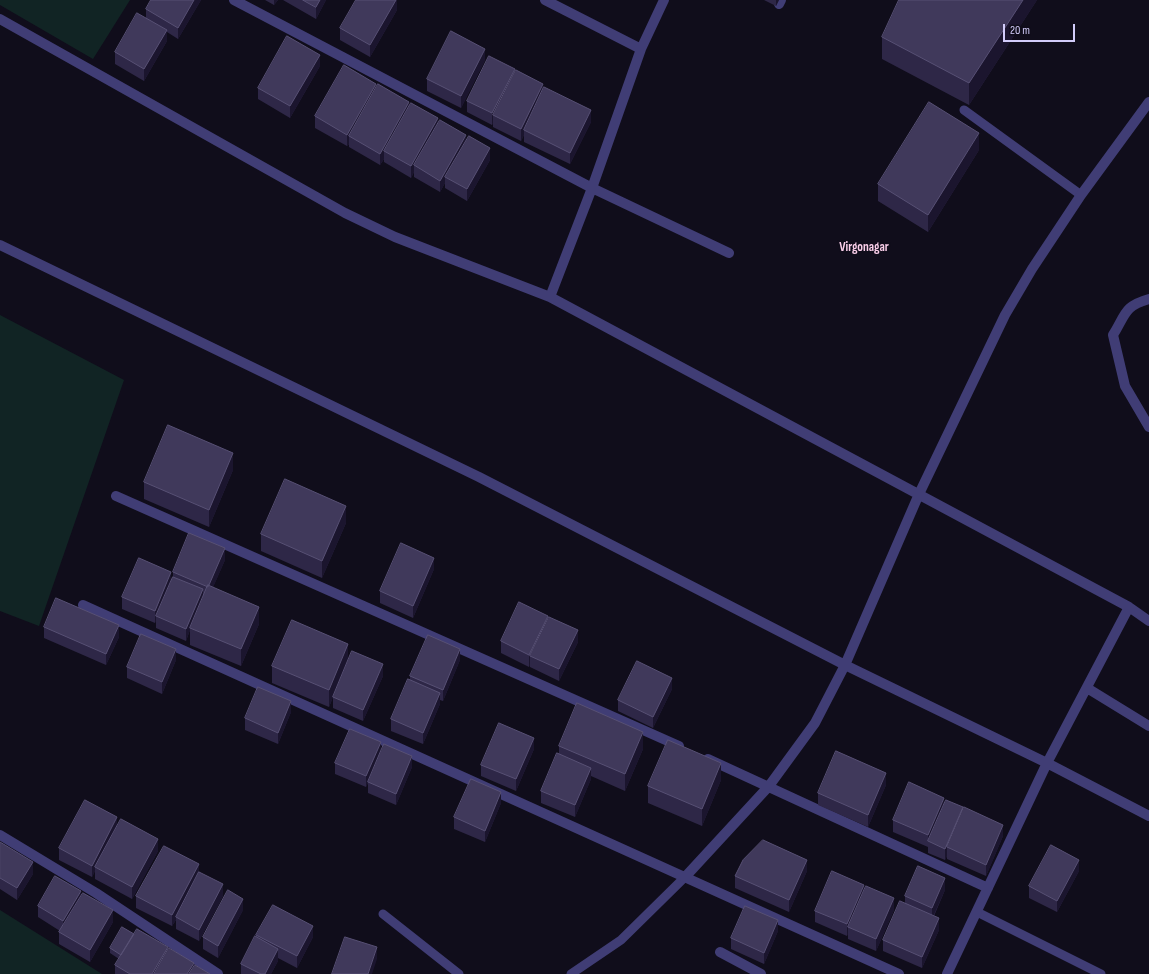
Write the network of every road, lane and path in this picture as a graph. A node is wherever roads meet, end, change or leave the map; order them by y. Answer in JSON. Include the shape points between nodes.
{"nodes":[{"id":1,"x":234,"y":0,"type":"edge"},
{"id":2,"x":545,"y":0,"type":"edge"},
{"id":3,"x":664,"y":0,"type":"edge"},
{"id":4,"x":0,"y":19,"type":"edge"},
{"id":5,"x":641,"y":48,"type":"junction"},
{"id":6,"x":1149,"y":102,"type":"edge"},
{"id":7,"x":964,"y":110,"type":"dead end"},
{"id":8,"x":592,"y":188,"type":"junction"},
{"id":9,"x":1081,"y":195,"type":"junction"},
{"id":10,"x":0,"y":245,"type":"edge"},
{"id":11,"x":729,"y":254,"type":"dead end"},
{"id":12,"x":550,"y":297,"type":"junction"},
{"id":13,"x":1149,"y":299,"type":"edge"},
{"id":14,"x":1149,"y":427,"type":"edge"},
{"id":15,"x":919,"y":494,"type":"junction"},
{"id":16,"x":116,"y":496,"type":"dead end"},
{"id":17,"x":83,"y":605,"type":"dead end"},
{"id":18,"x":1129,"y":607,"type":"junction"},
{"id":19,"x":1149,"y":621,"type":"edge"},
{"id":20,"x":844,"y":665,"type":"junction"},
{"id":21,"x":1087,"y":688,"type":"junction"},
{"id":22,"x":1149,"y":726,"type":"edge"},
{"id":23,"x":1047,"y":763,"type":"junction"},
{"id":24,"x":769,"y":786,"type":"junction"},
{"id":25,"x":1149,"y":816,"type":"edge"},
{"id":26,"x":0,"y":836,"type":"edge"},
{"id":27,"x":686,"y":876,"type":"junction"},
{"id":28,"x":988,"y":888,"type":"junction"},
{"id":29,"x":977,"y":912,"type":"junction"},
{"id":30,"x":383,"y":914,"type":"dead end"},
{"id":31,"x":720,"y":952,"type":"dead end"},
{"id":32,"x":218,"y":974,"type":"edge"},
{"id":33,"x":460,"y":974,"type":"edge"},
{"id":34,"x":571,"y":974,"type":"edge"},
{"id":35,"x":761,"y":974,"type":"edge"},
{"id":36,"x":899,"y":974,"type":"edge"},
{"id":37,"x":947,"y":974,"type":"edge"},
{"id":38,"x":1102,"y":974,"type":"edge"}],
"edges":[{"from":1,"to":8,"type":"street"},
{"from":2,"to":5,"type":"street"},
{"from":3,"to":5,"type":"street"},
{"from":4,"to":12,"type":"street","via":[[345,213],[395,237]]},
{"from":5,"to":8,"type":"street"},
{"from":6,"to":9,"type":"street"},
{"from":7,"to":9,"type":"lane"},
{"from":8,"to":11,"type":"street"},
{"from":8,"to":12,"type":"street"},
{"from":9,"to":15,"type":"street","via":[[1032,268],[1005,315]]},
{"from":10,"to":20,"type":"street","via":[[479,477]]},
{"from":12,"to":15,"type":"street"},
{"from":13,"to":14,"type":"street","via":[[1134,304],[1127,311],[1113,335],[1125,386]]},
{"from":15,"to":18,"type":"street"},
{"from":15,"to":20,"type":"street"},
{"from":16,"to":24,"type":"street"},
{"from":17,"to":27,"type":"street"},
{"from":18,"to":19,"type":"street"},
{"from":18,"to":21,"type":"street"},
{"from":20,"to":23,"type":"street"},
{"from":20,"to":24,"type":"street","via":[[815,723]]},
{"from":21,"to":22,"type":"street"},
{"from":21,"to":23,"type":"street"},
{"from":23,"to":25,"type":"street"},
{"from":23,"to":28,"type":"street"},
{"from":24,"to":27,"type":"street"},
{"from":24,"to":28,"type":"street"},
{"from":26,"to":32,"type":"street","via":[[96,893]]},
{"from":27,"to":34,"type":"lane","via":[[621,940]]},
{"from":27,"to":36,"type":"street"},
{"from":28,"to":29,"type":"street"},
{"from":29,"to":37,"type":"street"},
{"from":29,"to":38,"type":"lane"},
{"from":30,"to":33,"type":"lane"},
{"from":31,"to":35,"type":"street"}]}
